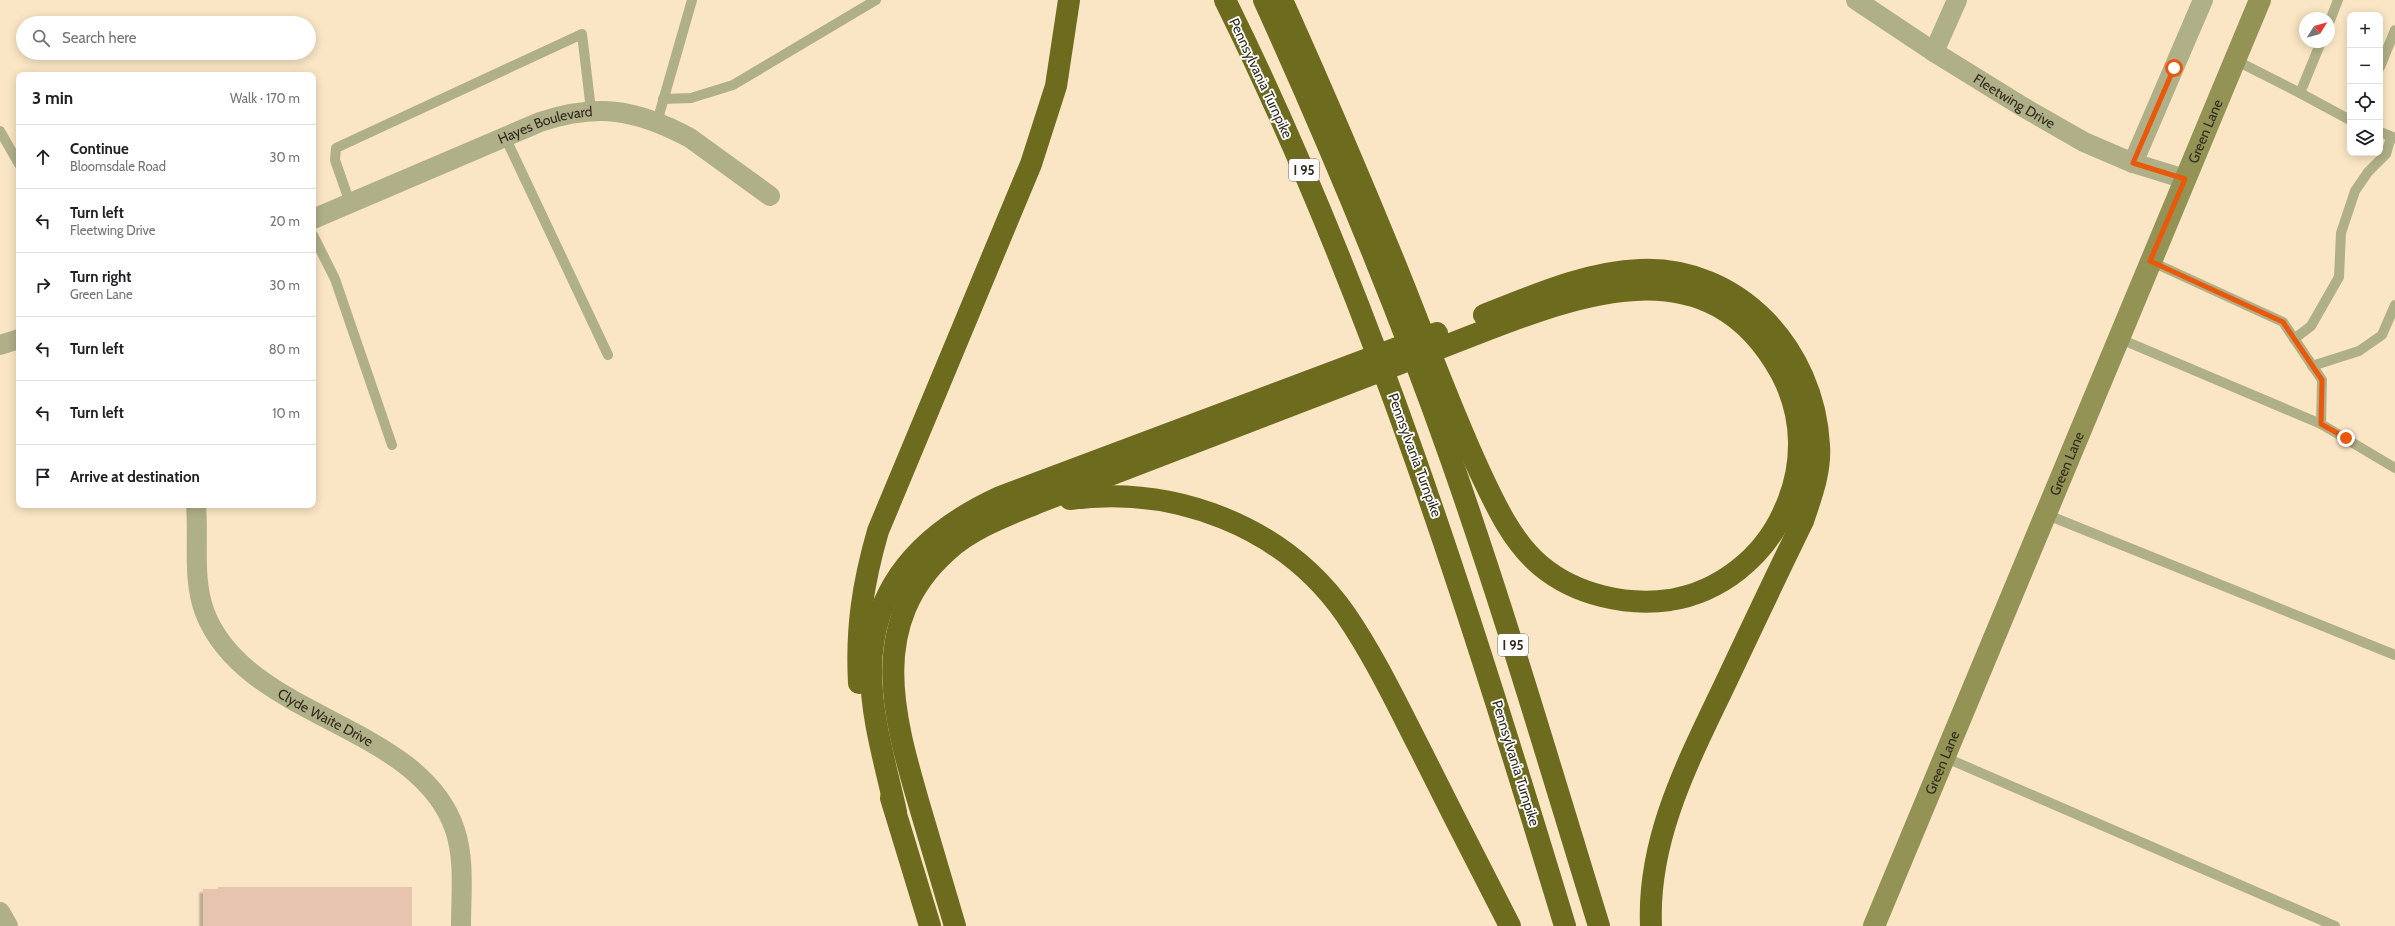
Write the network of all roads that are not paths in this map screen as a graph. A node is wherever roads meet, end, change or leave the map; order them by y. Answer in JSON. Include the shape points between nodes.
{"nodes":[{"id":1,"x":692,"y":0,"type":"edge"},
{"id":2,"x":876,"y":0,"type":"edge"},
{"id":3,"x":1069,"y":0,"type":"edge"},
{"id":4,"x":1225,"y":0,"type":"edge"},
{"id":5,"x":1264,"y":0,"type":"edge"},
{"id":6,"x":1282,"y":0,"type":"edge"},
{"id":7,"x":1856,"y":0,"type":"edge"},
{"id":8,"x":1957,"y":0,"type":"edge"},
{"id":9,"x":2203,"y":0,"type":"edge"},
{"id":10,"x":2260,"y":0,"type":"edge"},
{"id":11,"x":2338,"y":0,"type":"edge"},
{"id":12,"x":2333,"y":12,"type":"edge"},
{"id":13,"x":2395,"y":30,"type":"edge"},
{"id":14,"x":2319,"y":48,"type":"edge"},
{"id":15,"x":1934,"y":52,"type":"junction"},
{"id":16,"x":2234,"y":60,"type":"junction"},
{"id":17,"x":2383,"y":60,"type":"edge"},
{"id":18,"x":2300,"y":93,"type":"junction"},
{"id":19,"x":663,"y":99,"type":"junction"},
{"id":20,"x":590,"y":110,"type":"junction"},
{"id":21,"x":2347,"y":118,"type":"edge"},
{"id":22,"x":657,"y":122,"type":"junction"},
{"id":23,"x":0,"y":131,"type":"edge"},
{"id":24,"x":2383,"y":133,"type":"edge"},
{"id":25,"x":505,"y":137,"type":"junction"},
{"id":26,"x":2393,"y":137,"type":"edge"},
{"id":27,"x":16,"y":159,"type":"edge"},
{"id":28,"x":2133,"y":163,"type":"junction"},
{"id":29,"x":2185,"y":179,"type":"junction"},
{"id":30,"x":770,"y":196,"type":"dead end"},
{"id":31,"x":350,"y":203,"type":"junction"},
{"id":32,"x":316,"y":218,"type":"edge"},
{"id":33,"x":316,"y":241,"type":"edge"},
{"id":34,"x":2150,"y":261,"type":"junction"},
{"id":35,"x":2395,"y":306,"type":"edge"},
{"id":36,"x":1412,"y":330,"type":"junction"},
{"id":37,"x":2118,"y":338,"type":"junction"},
{"id":38,"x":2294,"y":339,"type":"junction"},
{"id":39,"x":16,"y":340,"type":"edge"},
{"id":40,"x":0,"y":345,"type":"edge"},
{"id":41,"x":608,"y":355,"type":"dead end"},
{"id":42,"x":1425,"y":365,"type":"junction"},
{"id":43,"x":2312,"y":366,"type":"junction"},
{"id":44,"x":2321,"y":424,"type":"junction"},
{"id":45,"x":392,"y":445,"type":"dead end"},
{"id":46,"x":2395,"y":468,"type":"edge"},
{"id":47,"x":1037,"y":503,"type":"junction"},
{"id":48,"x":196,"y":508,"type":"edge"},
{"id":49,"x":2045,"y":514,"type":"junction"},
{"id":50,"x":2395,"y":655,"type":"edge"},
{"id":51,"x":1944,"y":757,"type":"junction"},
{"id":52,"x":896,"y":812,"type":"junction"},
{"id":53,"x":0,"y":912,"type":"edge"},
{"id":54,"x":8,"y":926,"type":"edge"},
{"id":55,"x":461,"y":926,"type":"edge"},
{"id":56,"x":930,"y":926,"type":"edge"},
{"id":57,"x":955,"y":926,"type":"edge"},
{"id":58,"x":1510,"y":926,"type":"edge"},
{"id":59,"x":1566,"y":926,"type":"edge"},
{"id":60,"x":1599,"y":926,"type":"edge"},
{"id":61,"x":1651,"y":926,"type":"edge"},
{"id":62,"x":1874,"y":926,"type":"edge"},
{"id":63,"x":2335,"y":926,"type":"edge"}],
"edges":[{"from":1,"to":19,"type":"lane"},
{"from":2,"to":19,"type":"lane","via":[[733,85],[691,98]]},
{"from":3,"to":52,"type":"highway","via":[[1056,86],[1034,157],[892,493],[866,574],[858,627],[859,691],[864,721]]},
{"from":4,"to":59,"type":"highway","name":"Pennsylvania Turnpike","number":"I 95","via":[[1308,179],[1388,379],[1470,617]]},
{"from":5,"to":36,"type":"highway","number":"I 95"},
{"from":6,"to":36,"type":"highway","via":[[1337,125]]},
{"from":7,"to":15,"type":"street","name":"Fleetwing Drive"},
{"from":8,"to":15,"type":"street"},
{"from":9,"to":28,"type":"street"},
{"from":10,"to":16,"type":"street","name":"Green Lane"},
{"from":11,"to":12,"type":"lane"},
{"from":13,"to":17,"type":"lane"},
{"from":14,"to":18,"type":"lane"},
{"from":15,"to":28,"type":"street","name":"Fleetwing Drive","via":[[2070,134],[2105,153]]},
{"from":16,"to":18,"type":"lane"},
{"from":16,"to":29,"type":"street","name":"Green Lane"},
{"from":18,"to":21,"type":"lane"},
{"from":19,"to":22,"type":"lane"},
{"from":20,"to":22,"type":"street","name":"Hayes Boulevard","via":[[633,114]]},
{"from":20,"to":25,"type":"street","name":"Hayes Boulevard","via":[[563,114]]},
{"from":20,"to":31,"type":"lane","via":[[582,34],[336,148],[335,160]]},
{"from":22,"to":30,"type":"street","name":"Hayes Boulevard","via":[[690,138]]},
{"from":23,"to":27,"type":"lane"},
{"from":24,"to":26,"type":"lane"},
{"from":25,"to":31,"type":"street","name":"Hayes Boulevard"},
{"from":25,"to":41,"type":"lane"},
{"from":26,"to":38,"type":"lane","via":[[2386,154],[2368,172],[2355,191],[2341,233],[2339,277],[2311,326]]},
{"from":28,"to":29,"type":"street","name":"Fleetwing Drive"},
{"from":29,"to":34,"type":"street","name":"Green Lane"},
{"from":31,"to":32,"type":"street","name":"Hayes Boulevard"},
{"from":33,"to":45,"type":"lane","via":[[335,279]]},
{"from":34,"to":37,"type":"street","name":"Green Lane"},
{"from":34,"to":38,"type":"lane","via":[[2283,322]]},
{"from":35,"to":43,"type":"lane","via":[[2382,335],[2359,351]]},
{"from":36,"to":42,"type":"highway"},
{"from":37,"to":44,"type":"lane"},
{"from":37,"to":49,"type":"street","name":"Green Lane"},
{"from":38,"to":43,"type":"lane"},
{"from":39,"to":40,"type":"street"},
{"from":42,"to":47,"type":"highway","via":[[1496,507],[1510,529],[1542,566],[1576,587],[1619,600],[1639,602],[1679,598],[1700,592],[1719,583],[1749,560],[1762,546],[1784,513],[1797,475],[1800,436],[1792,399],[1776,364],[1753,333],[1724,310],[1690,295],[1654,288],[1636,288],[1597,295],[1502,324]]},
{"from":42,"to":60,"type":"highway","number":"I 95"},
{"from":43,"to":44,"type":"lane","via":[[2322,380]]},
{"from":44,"to":46,"type":"lane"},
{"from":47,"to":57,"type":"highway","via":[[983,527],[947,550],[932,566],[909,600],[896,636],[892,679],[899,727]]},
{"from":47,"to":58,"type":"highway","via":[[1085,497],[1126,496],[1192,506],[1257,534],[1277,546],[1305,569],[1346,615],[1372,659]]},
{"from":48,"to":55,"type":"street","name":"Clyde Waite Drive","via":[[197,575],[200,595],[206,614],[220,640],[248,671],[409,766],[434,790],[455,830],[460,850]]},
{"from":49,"to":50,"type":"lane"},
{"from":49,"to":51,"type":"street","name":"Green Lane"},
{"from":51,"to":62,"type":"street","name":"Green Lane"},
{"from":51,"to":63,"type":"lane"},
{"from":52,"to":56,"type":"highway"},
{"from":52,"to":61,"type":"highway","via":[[874,698],[871,672],[873,648],[883,606],[892,588],[914,556],[944,528],[979,507],[1022,488],[1534,296],[1602,275],[1661,270],[1699,278],[1718,286],[1750,306],[1770,324],[1801,371],[1814,408],[1819,445],[1815,483],[1803,521],[1694,749],[1668,812],[1654,868]]},
{"from":53,"to":54,"type":"street"}]}
